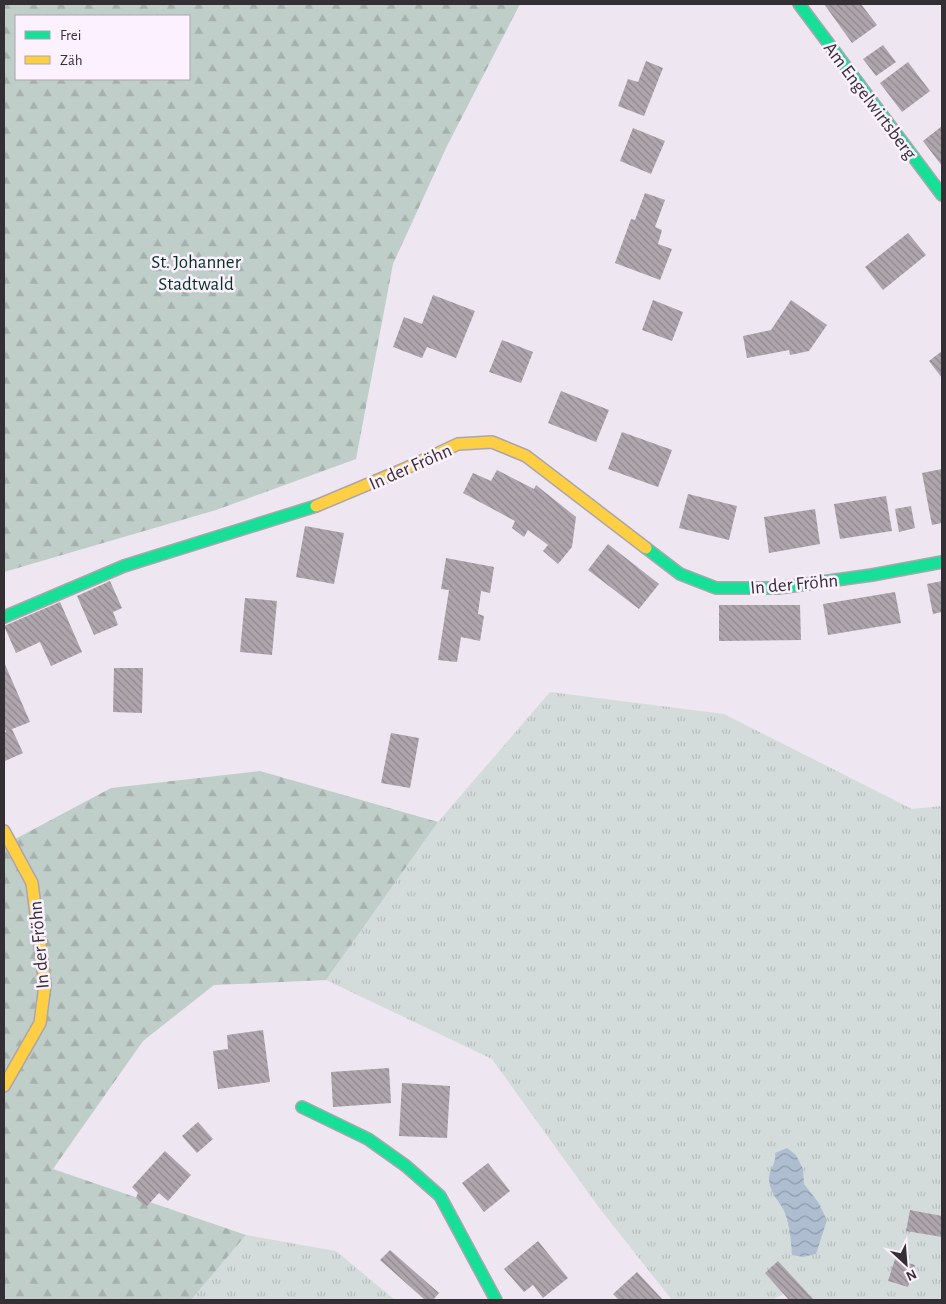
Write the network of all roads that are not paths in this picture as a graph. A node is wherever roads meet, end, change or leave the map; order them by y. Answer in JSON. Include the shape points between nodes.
{"nodes":[{"id":1,"x":799,"y":4,"type":"edge"},
{"id":2,"x":942,"y":196,"type":"edge"},
{"id":3,"x":942,"y":562,"type":"edge"},
{"id":4,"x":4,"y":617,"type":"edge"},
{"id":5,"x":4,"y":831,"type":"edge"},
{"id":6,"x":4,"y":1086,"type":"edge"},
{"id":7,"x":302,"y":1107,"type":"dead end"},
{"id":8,"x":496,"y":1300,"type":"edge"}],
"edges":[{"from":1,"to":2,"type":"street","name":"Am Engelwirtsberg"},
{"from":3,"to":4,"type":"street","name":"In der Fröhn","via":[[778,588],[716,588],[680,574],[526,456],[492,442],[458,444],[325,504],[124,566]]},
{"from":5,"to":6,"type":"street","name":"In der Fröhn","via":[[32,883],[44,985],[40,1023]]},
{"from":7,"to":8,"type":"street","via":[[368,1139],[440,1196]]}]}
